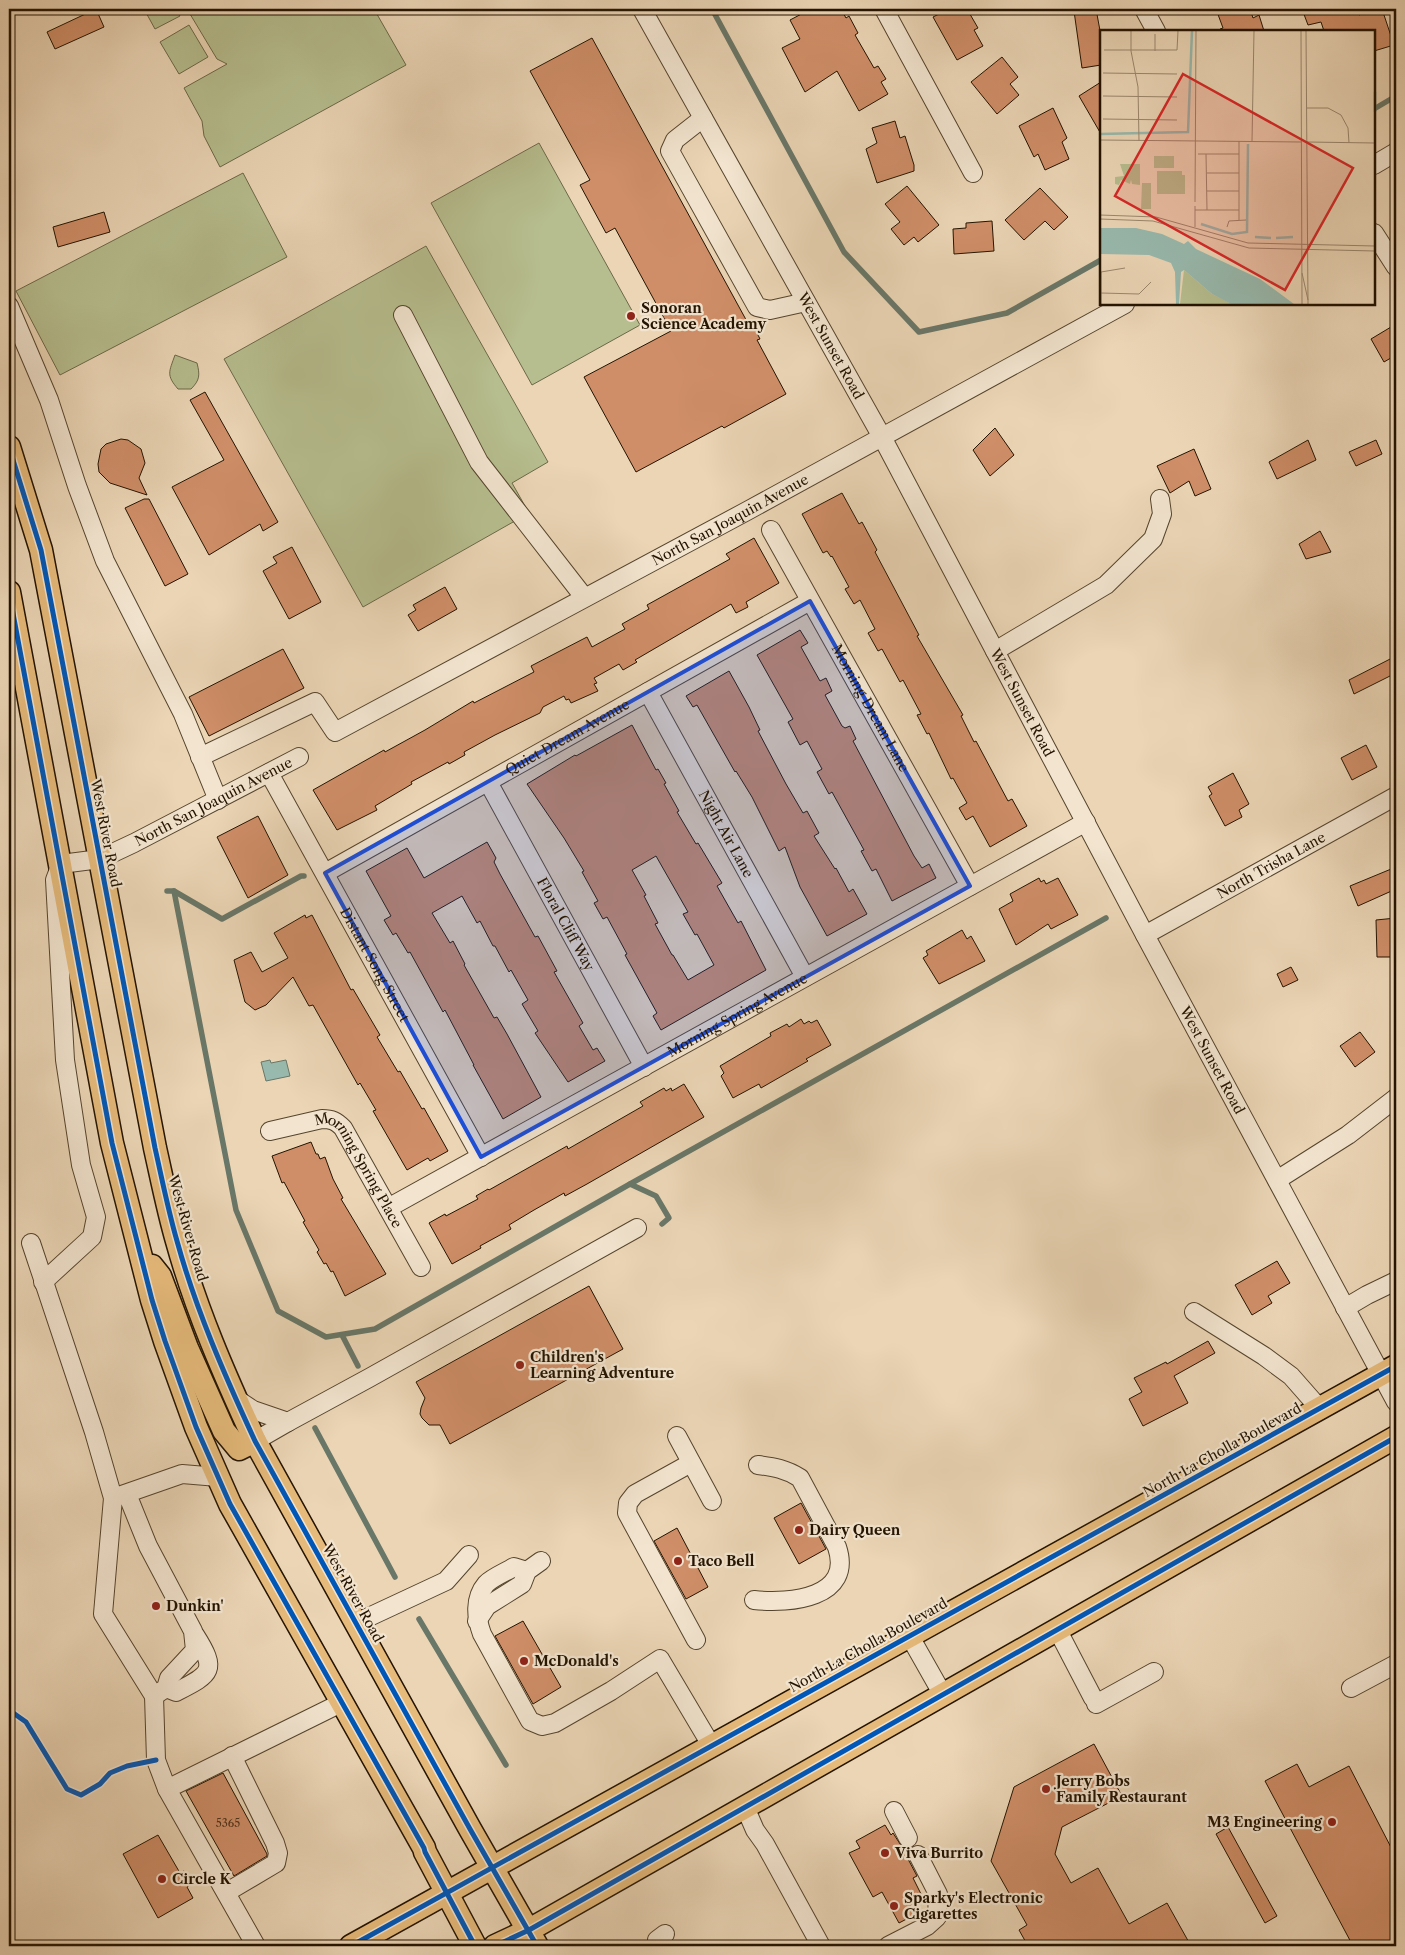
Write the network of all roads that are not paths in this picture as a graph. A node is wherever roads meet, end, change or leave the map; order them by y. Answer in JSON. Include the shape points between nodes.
{"nodes":[{"id":1,"x":642,"y":9,"type":"edge"},
{"id":2,"x":884,"y":9,"type":"edge"},
{"id":3,"x":1144,"y":9,"type":"edge"},
{"id":4,"x":1155,"y":30,"type":"edge"},
{"id":5,"x":703,"y":118,"type":"junction"},
{"id":6,"x":1396,"y":152,"type":"edge"},
{"id":7,"x":1375,"y":164,"type":"edge"},
{"id":8,"x":972,"y":173,"type":"dead end"},
{"id":9,"x":1375,"y":235,"type":"edge"},
{"id":10,"x":1396,"y":267,"type":"edge"},
{"id":11,"x":806,"y":302,"type":"junction"},
{"id":12,"x":1123,"y":305,"type":"edge"},
{"id":13,"x":9,"y":306,"type":"edge"},
{"id":14,"x":403,"y":315,"type":"dead end"},
{"id":15,"x":882,"y":437,"type":"junction"},
{"id":16,"x":9,"y":447,"type":"edge"},
{"id":17,"x":1160,"y":499,"type":"dead end"},
{"id":18,"x":771,"y":530,"type":"dead end"},
{"id":19,"x":9,"y":592,"type":"edge"},
{"id":20,"x":584,"y":597,"type":"junction"},
{"id":21,"x":810,"y":601,"type":"junction"},
{"id":22,"x":995,"y":651,"type":"junction"},
{"id":23,"x":648,"y":692,"type":"junction"},
{"id":24,"x":200,"y":757,"type":"junction"},
{"id":25,"x":299,"y":757,"type":"dead end"},
{"id":26,"x":270,"y":773,"type":"junction"},
{"id":27,"x":488,"y":782,"type":"junction"},
{"id":28,"x":1396,"y":796,"type":"edge"},
{"id":29,"x":218,"y":800,"type":"junction"},
{"id":30,"x":1086,"y":822,"type":"junction"},
{"id":31,"x":100,"y":858,"type":"junction"},
{"id":32,"x":61,"y":864,"type":"junction"},
{"id":33,"x":325,"y":873,"type":"junction"},
{"id":34,"x":970,"y":886,"type":"junction"},
{"id":35,"x":1145,"y":935,"type":"junction"},
{"id":36,"x":805,"y":977,"type":"junction"},
{"id":37,"x":644,"y":1066,"type":"junction"},
{"id":38,"x":1396,"y":1098,"type":"edge"},
{"id":39,"x":270,"y":1131,"type":"dead end"},
{"id":40,"x":481,"y":1157,"type":"junction"},
{"id":41,"x":1277,"y":1180,"type":"junction"},
{"id":42,"x":388,"y":1208,"type":"junction"},
{"id":43,"x":637,"y":1228,"type":"dead end"},
{"id":44,"x":31,"y":1243,"type":"dead end"},
{"id":45,"x":140,"y":1252,"type":"junction"},
{"id":46,"x":421,"y":1267,"type":"dead end"},
{"id":47,"x":43,"y":1282,"type":"junction"},
{"id":48,"x":1396,"y":1282,"type":"edge"},
{"id":49,"x":1346,"y":1308,"type":"junction"},
{"id":50,"x":1194,"y":1312,"type":"dead end"},
{"id":51,"x":1389,"y":1370,"type":"edge"},
{"id":52,"x":234,"y":1397,"type":"junction"},
{"id":53,"x":1396,"y":1402,"type":"edge"},
{"id":54,"x":1320,"y":1408,"type":"junction"},
{"id":55,"x":288,"y":1422,"type":"junction"},
{"id":56,"x":677,"y":1436,"type":"dead end"},
{"id":57,"x":1396,"y":1437,"type":"edge"},
{"id":58,"x":255,"y":1441,"type":"junction"},
{"id":59,"x":691,"y":1463,"type":"junction"},
{"id":60,"x":758,"y":1465,"type":"dead end"},
{"id":61,"x":218,"y":1478,"type":"junction"},
{"id":62,"x":120,"y":1496,"type":"junction"},
{"id":63,"x":712,"y":1501,"type":"dead end"},
{"id":64,"x":469,"y":1554,"type":"dead end"},
{"id":65,"x":534,"y":1566,"type":"dead end"},
{"id":66,"x":754,"y":1600,"type":"dead end"},
{"id":67,"x":356,"y":1623,"type":"junction"},
{"id":68,"x":1057,"y":1629,"type":"junction"},
{"id":69,"x":193,"y":1631,"type":"junction"},
{"id":70,"x":909,"y":1636,"type":"junction"},
{"id":71,"x":696,"y":1640,"type":"dead end"},
{"id":72,"x":1396,"y":1664,"type":"edge"},
{"id":73,"x":1154,"y":1672,"type":"dead end"},
{"id":74,"x":1351,"y":1688,"type":"dead end"},
{"id":75,"x":160,"y":1692,"type":"junction"},
{"id":76,"x":942,"y":1695,"type":"junction"},
{"id":77,"x":341,"y":1702,"type":"junction"},
{"id":78,"x":711,"y":1745,"type":"junction"},
{"id":79,"x":232,"y":1756,"type":"junction"},
{"id":80,"x":167,"y":1789,"type":"junction"},
{"id":81,"x":745,"y":1807,"type":"junction"},
{"id":82,"x":894,"y":1811,"type":"dead end"},
{"id":83,"x":908,"y":1838,"type":"dead end"},
{"id":84,"x":918,"y":1855,"type":"dead end"},
{"id":85,"x":492,"y":1866,"type":"junction"},
{"id":86,"x":227,"y":1892,"type":"junction"},
{"id":87,"x":447,"y":1892,"type":"junction"},
{"id":88,"x":533,"y":1938,"type":"edge"},
{"id":89,"x":256,"y":1946,"type":"edge"},
{"id":90,"x":351,"y":1946,"type":"edge"},
{"id":91,"x":475,"y":1946,"type":"edge"},
{"id":92,"x":495,"y":1946,"type":"edge"},
{"id":93,"x":822,"y":1946,"type":"edge"},
{"id":94,"x":888,"y":1946,"type":"edge"}],
"edges":[{"from":1,"to":5,"type":"street","name":"West Sunset Road"},
{"from":2,"to":8,"type":"street"},
{"from":3,"to":4,"type":"street"},
{"from":5,"to":11,"type":"street","name":"West Sunset Road"},
{"from":5,"to":11,"type":"street","via":[[675,140],[670,151],[757,307],[770,310]]},
{"from":6,"to":7,"type":"street"},
{"from":9,"to":10,"type":"street"},
{"from":11,"to":15,"type":"street","name":"West Sunset Road"},
{"from":12,"to":15,"type":"street","name":"North San Joaquin Avenue"},
{"from":13,"to":24,"type":"street","via":[[49,400],[105,561],[183,714]]},
{"from":14,"to":20,"type":"street","via":[[479,462]]},
{"from":15,"to":20,"type":"street","name":"North San Joaquin Avenue"},
{"from":15,"to":22,"type":"street","name":"West Sunset Road"},
{"from":16,"to":31,"type":"main road","name":"West River Road","via":[[41,550]]},
{"from":17,"to":22,"type":"street","via":[[1162,514],[1153,539],[1106,585]]},
{"from":18,"to":21,"type":"street","name":"Morning Dream Lane"},
{"from":19,"to":32,"type":"main road"},
{"from":20,"to":24,"type":"street","name":"North San Joaquin Avenue","via":[[335,732],[315,702]]},
{"from":21,"to":23,"type":"street","name":"Quiet Dream Avenue"},
{"from":21,"to":34,"type":"street","name":"Morning Dream Lane"},
{"from":22,"to":30,"type":"street","name":"West Sunset Road"},
{"from":23,"to":27,"type":"street","name":"Quiet Dream Avenue"},
{"from":23,"to":36,"type":"street","name":"Night Air Lane"},
{"from":24,"to":29,"type":"street"},
{"from":25,"to":26,"type":"street","name":"North San Joaquin Avenue"},
{"from":26,"to":29,"type":"street","name":"North San Joaquin Avenue"},
{"from":26,"to":33,"type":"street","name":"Distant Song Street"},
{"from":27,"to":33,"type":"street","name":"Quiet Dream Avenue"},
{"from":27,"to":37,"type":"street","name":"Floral Cliff Way"},
{"from":28,"to":35,"type":"street","name":"North Trisha Lane"},
{"from":29,"to":31,"type":"street","name":"North San Joaquin Avenue"},
{"from":30,"to":34,"type":"street","name":"Morning Spring Avenue"},
{"from":30,"to":35,"type":"street","name":"West Sunset Road"},
{"from":31,"to":32,"type":"street","name":"North San Joaquin Avenue"},
{"from":31,"to":52,"type":"main road","name":"West River Road","via":[[155,1148],[177,1241],[208,1334]]},
{"from":32,"to":45,"type":"main road","via":[[112,1143]]},
{"from":32,"to":47,"type":"street","via":[[56,880],[65,1060],[82,1165],[96,1217],[92,1237]]},
{"from":33,"to":40,"type":"street","name":"Distant Song Street"},
{"from":34,"to":36,"type":"street","name":"Morning Spring Avenue"},
{"from":35,"to":41,"type":"street","name":"West Sunset Road"},
{"from":36,"to":37,"type":"street","name":"Morning Spring Avenue"},
{"from":37,"to":40,"type":"street","name":"Morning Spring Avenue"},
{"from":38,"to":41,"type":"street","via":[[1348,1136]]},
{"from":39,"to":42,"type":"street","name":"Morning Spring Place","via":[[322,1119],[337,1121]]},
{"from":40,"to":42,"type":"street","name":"Morning Spring Avenue"},
{"from":41,"to":49,"type":"street","name":"West Sunset Road"},
{"from":42,"to":46,"type":"street","name":"Morning Spring Place"},
{"from":43,"to":55,"type":"street"},
{"from":44,"to":47,"type":"street"},
{"from":45,"to":58,"type":"main road","via":[[160,1276],[187,1348],[224,1431],[240,1449]]},
{"from":45,"to":61,"type":"main road","via":[[165,1342]]},
{"from":47,"to":62,"type":"street","via":[[94,1432]]},
{"from":48,"to":49,"type":"street"},
{"from":49,"to":51,"type":"street","name":"West Sunset Road"},
{"from":50,"to":54,"type":"street","via":[[1291,1376]]},
{"from":51,"to":53,"type":"street","name":"West Sunset Road"},
{"from":51,"to":54,"type":"main road","name":"North La Cholla Boulevard"},
{"from":52,"to":55,"type":"street","via":[[253,1410]]},
{"from":52,"to":58,"type":"main road","name":"West River Road"},
{"from":54,"to":70,"type":"main road","name":"North La Cholla Boulevard"},
{"from":55,"to":58,"type":"street"},
{"from":56,"to":59,"type":"street"},
{"from":57,"to":68,"type":"main road"},
{"from":58,"to":67,"type":"main road","name":"West River Road"},
{"from":59,"to":63,"type":"street"},
{"from":59,"to":71,"type":"street","via":[[635,1494],[628,1503],[627,1512]]},
{"from":60,"to":66,"type":"street","via":[[790,1471],[800,1478],[837,1547],[840,1567],[832,1584],[810,1596],[770,1602]]},
{"from":61,"to":62,"type":"street","via":[[182,1474]]},
{"from":61,"to":77,"type":"main road"},
{"from":62,"to":69,"type":"street"},
{"from":62,"to":75,"type":"street","via":[[103,1614]]},
{"from":64,"to":67,"type":"street","via":[[446,1581]]},
{"from":65,"to":78,"type":"street","via":[[514,1567],[487,1583],[480,1595],[477,1621],[530,1721],[542,1726],[555,1724],[660,1660]]},
{"from":67,"to":85,"type":"main road","name":"West River Road"},
{"from":68,"to":73,"type":"street","via":[[1095,1701]]},
{"from":68,"to":76,"type":"main road"},
{"from":69,"to":75,"type":"street","via":[[195,1650]]},
{"from":69,"to":75,"type":"street","via":[[208,1655],[209,1668],[204,1678],[176,1692]]},
{"from":70,"to":76,"type":"street"},
{"from":70,"to":78,"type":"main road","name":"North La Cholla Boulevard"},
{"from":72,"to":74,"type":"street"},
{"from":75,"to":80,"type":"street","via":[[156,1760]]},
{"from":76,"to":81,"type":"main road"},
{"from":77,"to":79,"type":"street"},
{"from":77,"to":87,"type":"main road"},
{"from":78,"to":85,"type":"main road","name":"North La Cholla Boulevard"},
{"from":79,"to":80,"type":"street"},
{"from":79,"to":86,"type":"street","via":[[278,1853],[276,1863]]},
{"from":80,"to":86,"type":"street"},
{"from":81,"to":88,"type":"main road"},
{"from":81,"to":93,"type":"street"},
{"from":82,"to":83,"type":"street"},
{"from":84,"to":94,"type":"street","via":[[938,1894],[937,1917],[927,1926]]},
{"from":85,"to":87,"type":"main road","name":"North La Cholla Boulevard"},
{"from":85,"to":88,"type":"main road","name":"West River Road"},
{"from":86,"to":89,"type":"street"},
{"from":87,"to":90,"type":"main road","name":"North La Cholla Boulevard"},
{"from":87,"to":91,"type":"main road"},
{"from":88,"to":92,"type":"main road"}]}
